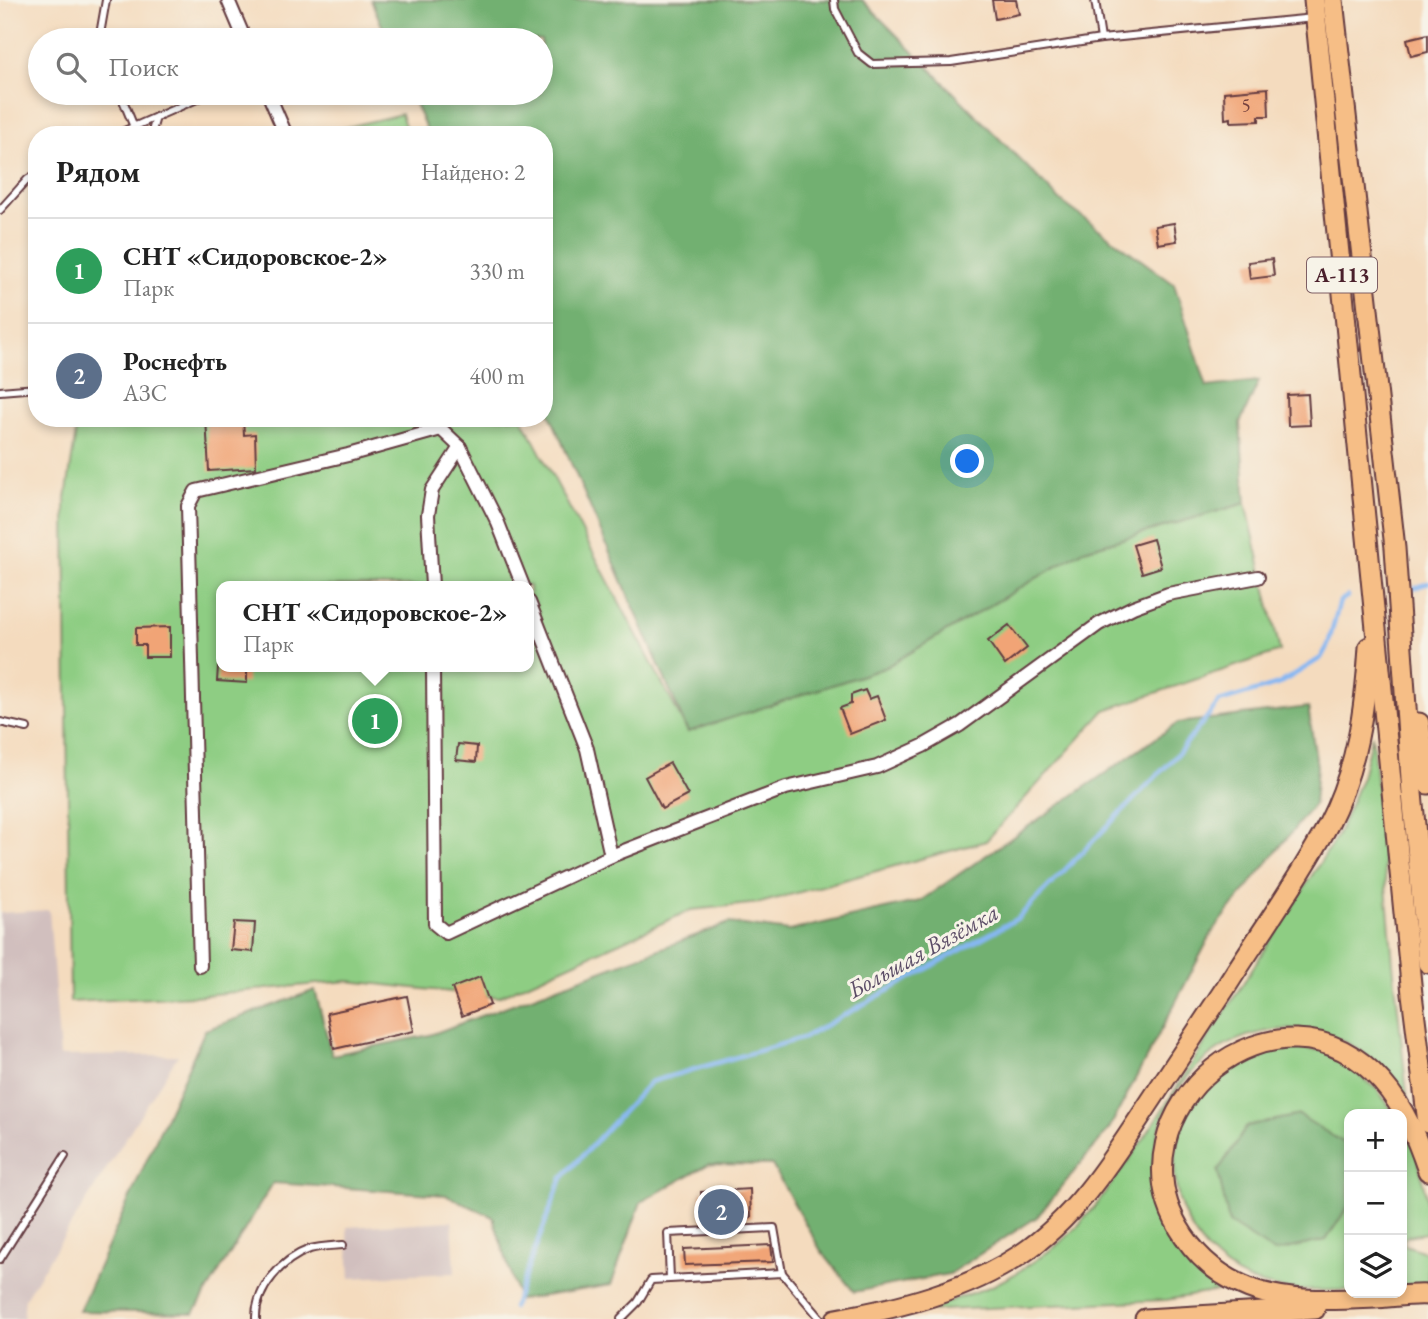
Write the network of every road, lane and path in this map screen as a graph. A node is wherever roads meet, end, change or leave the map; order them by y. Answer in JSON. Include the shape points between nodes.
{"nodes":[{"id":1,"x":106,"y":0,"type":"edge"},
{"id":2,"x":228,"y":0,"type":"edge"},
{"id":3,"x":834,"y":0,"type":"edge"},
{"id":4,"x":1095,"y":0,"type":"edge"},
{"id":5,"x":1333,"y":0,"type":"edge"},
{"id":6,"x":1315,"y":9,"type":"edge"},
{"id":7,"x":101,"y":28,"type":"edge"},
{"id":8,"x":240,"y":28,"type":"edge"},
{"id":9,"x":1101,"y":39,"type":"junction"},
{"id":10,"x":125,"y":105,"type":"edge"},
{"id":11,"x":184,"y":105,"type":"edge"},
{"id":12,"x":273,"y":105,"type":"edge"},
{"id":13,"x":156,"y":117,"type":"junction"},
{"id":14,"x":134,"y":126,"type":"edge"},
{"id":15,"x":136,"y":126,"type":"edge"},
{"id":16,"x":154,"y":126,"type":"edge"},
{"id":17,"x":282,"y":126,"type":"edge"},
{"id":18,"x":28,"y":179,"type":"edge"},
{"id":19,"x":0,"y":210,"type":"edge"},
{"id":20,"x":28,"y":389,"type":"edge"},
{"id":21,"x":0,"y":391,"type":"edge"},
{"id":22,"x":431,"y":427,"type":"edge"},
{"id":23,"x":443,"y":427,"type":"edge"},
{"id":24,"x":460,"y":447,"type":"junction"},
{"id":25,"x":1258,"y":577,"type":"dead end"},
{"id":26,"x":432,"y":581,"type":"edge"},
{"id":27,"x":521,"y":581,"type":"edge"},
{"id":28,"x":1372,"y":583,"type":"junction"},
{"id":29,"x":534,"y":615,"type":"edge"},
{"id":30,"x":1401,"y":619,"type":"junction"},
{"id":31,"x":433,"y":672,"type":"edge"},
{"id":32,"x":0,"y":722,"type":"edge"},
{"id":33,"x":27,"y":728,"type":"dead end"},
{"id":34,"x":1428,"y":784,"type":"edge"},
{"id":35,"x":611,"y":856,"type":"junction"},
{"id":36,"x":1428,"y":963,"type":"edge"},
{"id":37,"x":200,"y":966,"type":"dead end"},
{"id":38,"x":1428,"y":1123,"type":"edge"},
{"id":39,"x":65,"y":1156,"type":"dead end"},
{"id":40,"x":1428,"y":1171,"type":"edge"},
{"id":41,"x":343,"y":1245,"type":"dead end"},
{"id":42,"x":0,"y":1259,"type":"edge"},
{"id":43,"x":782,"y":1273,"type":"junction"},
{"id":44,"x":670,"y":1278,"type":"junction"},
{"id":45,"x":1428,"y":1295,"type":"edge"},
{"id":46,"x":1428,"y":1303,"type":"edge"},
{"id":47,"x":256,"y":1319,"type":"edge"},
{"id":48,"x":621,"y":1319,"type":"edge"},
{"id":49,"x":821,"y":1319,"type":"edge"},
{"id":50,"x":836,"y":1319,"type":"edge"},
{"id":51,"x":1146,"y":1319,"type":"edge"}],
"edges":[{"from":1,"to":7,"type":"lane"},
{"from":2,"to":8,"type":"street"},
{"from":3,"to":9,"type":"lane","via":[[859,53],[872,64],[951,62]]},
{"from":4,"to":9,"type":"lane"},
{"from":5,"to":30,"type":"highway","number":"А-113"},
{"from":6,"to":9,"type":"lane"},
{"from":6,"to":28,"type":"highway","number":"А-113"},
{"from":10,"to":14,"type":"lane"},
{"from":11,"to":13,"type":"lane"},
{"from":12,"to":17,"type":"street"},
{"from":13,"to":15,"type":"lane"},
{"from":13,"to":16,"type":"lane"},
{"from":18,"to":19,"type":"lane"},
{"from":20,"to":21,"type":"lane"},
{"from":22,"to":37,"type":"street","via":[[348,455],[196,491],[188,506]]},
{"from":23,"to":24,"type":"street"},
{"from":24,"to":26,"type":"street","via":[[432,490],[428,515]]},
{"from":24,"to":27,"type":"street"},
{"from":25,"to":35,"type":"street","via":[[1168,594],[1122,612],[960,724],[877,767],[786,788]]},
{"from":28,"to":38,"type":"highway","number":"А-113"},
{"from":28,"to":50,"type":"highway","via":[[1363,714],[1335,812],[1297,878],[1114,1157],[1055,1226],[997,1269],[931,1296]]},
{"from":29,"to":35,"type":"street","via":[[587,749]]},
{"from":30,"to":34,"type":"highway"},
{"from":30,"to":36,"type":"highway","number":"А-113"},
{"from":31,"to":35,"type":"street","via":[[435,924],[446,933]]},
{"from":32,"to":33,"type":"lane"},
{"from":39,"to":42,"type":"lane"},
{"from":40,"to":45,"type":"highway","via":[[1411,1124],[1375,1074],[1334,1046],[1291,1038],[1240,1050],[1201,1079],[1173,1123],[1163,1174],[1171,1210],[1186,1240],[1209,1266],[1241,1284],[1273,1295],[1308,1299]]},
{"from":41,"to":47,"type":"lane","via":[[313,1248],[291,1258],[261,1294]]},
{"from":43,"to":44,"type":"lane"},
{"from":43,"to":44,"type":"lane","via":[[774,1228],[668,1233]]},
{"from":43,"to":49,"type":"lane"},
{"from":44,"to":48,"type":"lane","via":[[651,1280]]},
{"from":46,"to":51,"type":"highway"}]}
